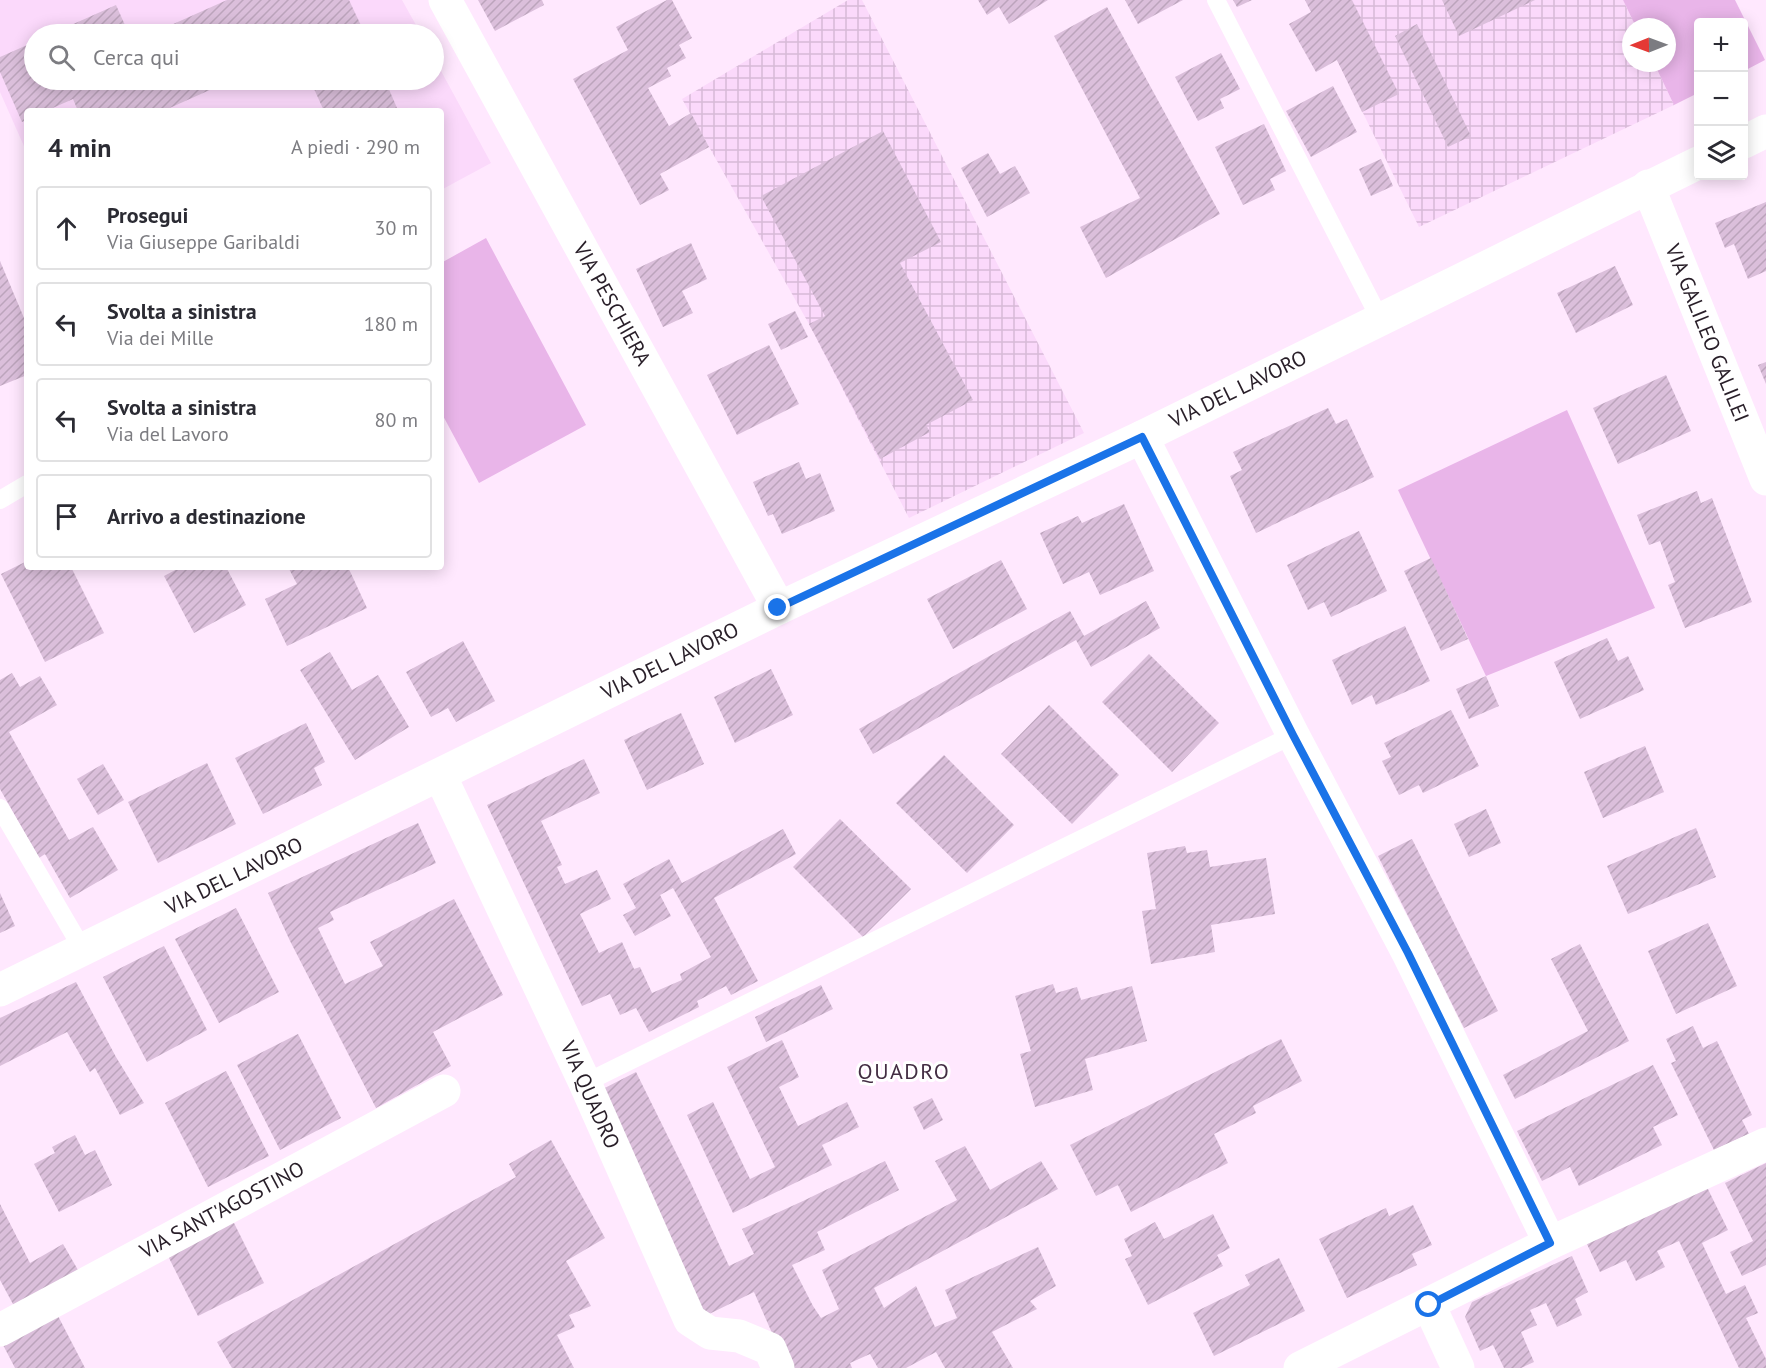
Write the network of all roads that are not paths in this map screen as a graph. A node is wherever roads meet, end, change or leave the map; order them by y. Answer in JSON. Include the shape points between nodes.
{"nodes":[{"id":1,"x":445,"y":0,"type":"edge"},
{"id":2,"x":1216,"y":0,"type":"edge"},
{"id":3,"x":1766,"y":131,"type":"edge"},
{"id":4,"x":1748,"y":140,"type":"edge"},
{"id":5,"x":1694,"y":165,"type":"edge"},
{"id":6,"x":1648,"y":186,"type":"junction"},
{"id":7,"x":1380,"y":319,"type":"junction"},
{"id":8,"x":1142,"y":437,"type":"junction"},
{"id":9,"x":1766,"y":479,"type":"edge"},
{"id":10,"x":24,"y":486,"type":"edge"},
{"id":11,"x":0,"y":500,"type":"edge"},
{"id":12,"x":778,"y":608,"type":"junction"},
{"id":13,"x":1293,"y":735,"type":"junction"},
{"id":14,"x":440,"y":775,"type":"junction"},
{"id":15,"x":0,"y":808,"type":"edge"},
{"id":16,"x":83,"y":950,"type":"junction"},
{"id":17,"x":0,"y":990,"type":"edge"},
{"id":18,"x":585,"y":1083,"type":"junction"},
{"id":19,"x":444,"y":1091,"type":"dead end"},
{"id":20,"x":1766,"y":1144,"type":"edge"},
{"id":21,"x":1550,"y":1243,"type":"junction"},
{"id":22,"x":1429,"y":1305,"type":"junction"},
{"id":23,"x":1,"y":1325,"type":"edge"},
{"id":24,"x":778,"y":1368,"type":"edge"},
{"id":25,"x":1300,"y":1368,"type":"edge"},
{"id":26,"x":1458,"y":1368,"type":"edge"}],
"edges":[{"from":1,"to":12,"type":"street","name":"VIA PESCHIERA"},
{"from":2,"to":7,"type":"lane"},
{"from":3,"to":4,"type":"street"},
{"from":5,"to":6,"type":"street","name":"VIA DEL LAVORO"},
{"from":6,"to":7,"type":"street","name":"VIA DEL LAVORO"},
{"from":6,"to":9,"type":"street","name":"VIA GALILEO GALILEI"},
{"from":7,"to":8,"type":"street","name":"VIA DEL LAVORO"},
{"from":8,"to":12,"type":"street","name":"VIA DEL LAVORO"},
{"from":8,"to":13,"type":"street"},
{"from":10,"to":11,"type":"lane"},
{"from":12,"to":14,"type":"street","name":"VIA DEL LAVORO"},
{"from":13,"to":18,"type":"lane"},
{"from":13,"to":21,"type":"street","via":[[1408,953]]},
{"from":14,"to":16,"type":"street","name":"VIA DEL LAVORO"},
{"from":14,"to":18,"type":"street","name":"VIA QUADRO"},
{"from":15,"to":16,"type":"lane"},
{"from":16,"to":17,"type":"street","name":"VIA DEL LAVORO"},
{"from":18,"to":24,"type":"street","name":"VIA QUADRO","via":[[690,1320],[710,1333],[740,1336],[770,1349]]},
{"from":19,"to":23,"type":"street","name":"VIA SANT'AGOSTINO"},
{"from":20,"to":21,"type":"street"},
{"from":21,"to":22,"type":"street"},
{"from":22,"to":25,"type":"street"},
{"from":22,"to":26,"type":"street"}]}
